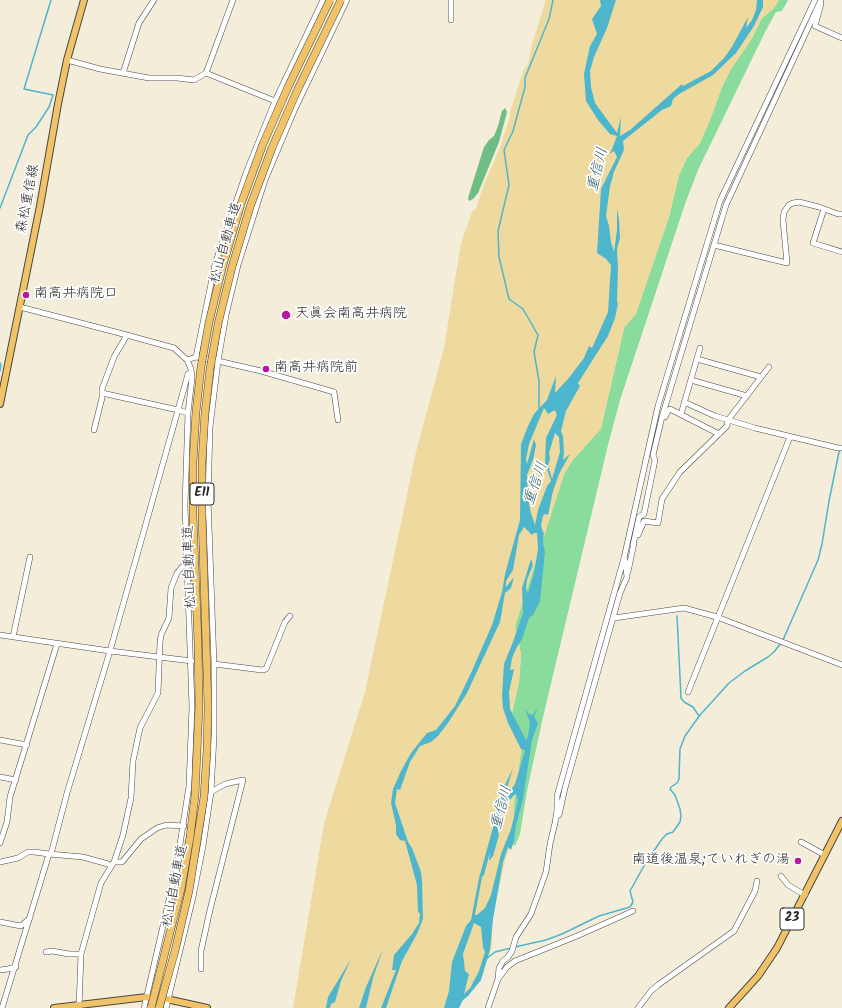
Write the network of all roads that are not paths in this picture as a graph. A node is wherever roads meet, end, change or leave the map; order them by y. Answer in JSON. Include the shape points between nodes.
{"nodes":[{"id":1,"x":84,"y":0,"type":"edge"},
{"id":2,"x":154,"y":0,"type":"edge"},
{"id":3,"x":233,"y":0,"type":"edge"},
{"id":4,"x":324,"y":0,"type":"edge"},
{"id":5,"x":330,"y":0,"type":"edge"},
{"id":6,"x":341,"y":0,"type":"edge"},
{"id":7,"x":347,"y":0,"type":"edge"},
{"id":8,"x":451,"y":0,"type":"edge"},
{"id":9,"x":815,"y":0,"type":"edge"},
{"id":10,"x":821,"y":0,"type":"edge"},
{"id":11,"x":451,"y":20,"type":"dead end"},
{"id":12,"x":842,"y":38,"type":"edge"},
{"id":13,"x":67,"y":60,"type":"junction"},
{"id":14,"x":123,"y":73,"type":"junction"},
{"id":15,"x":206,"y":73,"type":"junction"},
{"id":16,"x":275,"y":102,"type":"junction"},
{"id":17,"x":824,"y":209,"type":"junction"},
{"id":18,"x":842,"y":214,"type":"edge"},
{"id":19,"x":714,"y":245,"type":"junction"},
{"id":20,"x":842,"y":252,"type":"edge"},
{"id":21,"x":20,"y":307,"type":"junction"},
{"id":22,"x":127,"y":335,"type":"junction"},
{"id":23,"x":700,"y":348,"type":"dead end"},
{"id":24,"x":196,"y":357,"type":"junction"},
{"id":25,"x":697,"y":359,"type":"junction"},
{"id":26,"x":187,"y":360,"type":"junction"},
{"id":27,"x":218,"y":361,"type":"junction"},
{"id":28,"x":769,"y":367,"type":"dead end"},
{"id":29,"x":191,"y":372,"type":"junction"},
{"id":30,"x":761,"y":377,"type":"junction"},
{"id":31,"x":691,"y":380,"type":"junction"},
{"id":32,"x":102,"y":393,"type":"junction"},
{"id":33,"x":747,"y":396,"type":"junction"},
{"id":34,"x":684,"y":402,"type":"junction"},
{"id":35,"x":0,"y":404,"type":"edge"},
{"id":36,"x":178,"y":410,"type":"junction"},
{"id":37,"x":188,"y":413,"type":"junction"},
{"id":38,"x":681,"y":414,"type":"junction"},
{"id":39,"x":338,"y":420,"type":"dead end"},
{"id":40,"x":728,"y":420,"type":"junction"},
{"id":41,"x":94,"y":430,"type":"dead end"},
{"id":42,"x":719,"y":434,"type":"junction"},
{"id":43,"x":790,"y":436,"type":"junction"},
{"id":44,"x":658,"y":437,"type":"junction"},
{"id":45,"x":842,"y":448,"type":"edge"},
{"id":46,"x":647,"y":454,"type":"junction"},
{"id":47,"x":633,"y":545,"type":"junction"},
{"id":48,"x":30,"y":557,"type":"dead end"},
{"id":49,"x":624,"y":558,"type":"junction"},
{"id":50,"x":188,"y":563,"type":"junction"},
{"id":51,"x":627,"y":577,"type":"junction"},
{"id":52,"x":290,"y":616,"type":"dead end"},
{"id":53,"x":717,"y":617,"type":"junction"},
{"id":54,"x":614,"y":618,"type":"junction"},
{"id":55,"x":0,"y":635,"type":"edge"},
{"id":56,"x":13,"y":637,"type":"junction"},
{"id":57,"x":57,"y":644,"type":"junction"},
{"id":58,"x":110,"y":651,"type":"junction"},
{"id":59,"x":159,"y":657,"type":"junction"},
{"id":60,"x":192,"y":661,"type":"junction"},
{"id":61,"x":214,"y":664,"type":"junction"},
{"id":62,"x":842,"y":666,"type":"edge"},
{"id":63,"x":688,"y":692,"type":"dead end"},
{"id":64,"x":0,"y":740,"type":"edge"},
{"id":65,"x":27,"y":745,"type":"junction"},
{"id":66,"x":0,"y":777,"type":"edge"},
{"id":67,"x":16,"y":780,"type":"junction"},
{"id":68,"x":211,"y":792,"type":"junction"},
{"id":69,"x":842,"y":821,"type":"edge"},
{"id":70,"x":556,"y":823,"type":"junction"},
{"id":71,"x":184,"y":826,"type":"junction"},
{"id":72,"x":801,"y":842,"type":"dead end"},
{"id":73,"x":0,"y":843,"type":"edge"},
{"id":74,"x":50,"y":854,"type":"junction"},
{"id":75,"x":825,"y":855,"type":"junction"},
{"id":76,"x":0,"y":862,"type":"edge"},
{"id":77,"x":113,"y":864,"type":"junction"},
{"id":78,"x":780,"y":876,"type":"dead end"},
{"id":79,"x":757,"y":881,"type":"dead end"},
{"id":80,"x":805,"y":895,"type":"junction"},
{"id":81,"x":633,"y":911,"type":"dead end"},
{"id":82,"x":30,"y":918,"type":"junction"},
{"id":83,"x":0,"y":922,"type":"edge"},
{"id":84,"x":46,"y":952,"type":"dead end"},
{"id":85,"x":81,"y":954,"type":"junction"},
{"id":86,"x":16,"y":967,"type":"junction"},
{"id":87,"x":201,"y":969,"type":"dead end"},
{"id":88,"x":0,"y":970,"type":"edge"},
{"id":89,"x":498,"y":979,"type":"junction"},
{"id":90,"x":147,"y":997,"type":"junction"},
{"id":91,"x":168,"y":999,"type":"junction"},
{"id":92,"x":192,"y":1006,"type":"edge"},
{"id":93,"x":79,"y":1007,"type":"edge"},
{"id":94,"x":2,"y":1008,"type":"edge"},
{"id":95,"x":54,"y":1008,"type":"edge"},
{"id":96,"x":144,"y":1008,"type":"edge"},
{"id":97,"x":150,"y":1008,"type":"edge"},
{"id":98,"x":159,"y":1008,"type":"edge"},
{"id":99,"x":166,"y":1008,"type":"edge"},
{"id":100,"x":207,"y":1008,"type":"edge"},
{"id":101,"x":488,"y":1008,"type":"edge"},
{"id":102,"x":638,"y":1008,"type":"edge"},
{"id":103,"x":729,"y":1008,"type":"edge"}],
"edges":[{"from":1,"to":13,"type":"main road","name":"森松重信線"},
{"from":2,"to":14,"type":"street","via":[[139,23]]},
{"from":3,"to":15,"type":"street"},
{"from":4,"to":16,"type":"street"},
{"from":5,"to":97,"type":"highway","name":"松山自動車道","number":"E11","bridge":true,"via":[[263,144],[241,204],[223,265],[202,360],[193,462],[199,706],[195,796],[181,889]]},
{"from":6,"to":98,"type":"highway","name":"松山自動車道","number":"E11","bridge":true,"via":[[275,141],[250,207],[218,324],[210,369],[202,462],[208,706],[204,797],[189,891]]},
{"from":7,"to":27,"type":"street","via":[[294,111],[265,180],[238,265]]},
{"from":8,"to":11,"type":"street"},
{"from":9,"to":46,"type":"street","via":[[720,201],[658,406]]},
{"from":10,"to":12,"type":"street","via":[[815,26]]},
{"from":10,"to":19,"type":"street","via":[[726,205]]},
{"from":13,"to":14,"type":"street"},
{"from":13,"to":21,"type":"main road","name":"森松重信線"},
{"from":14,"to":15,"type":"street","via":[[149,78],[194,80]]},
{"from":15,"to":16,"type":"street"},
{"from":16,"to":24,"type":"street","via":[[246,173],[216,264]]},
{"from":17,"to":18,"type":"street"},
{"from":17,"to":19,"type":"street","via":[[799,202],[793,202],[786,208],[784,220],[787,263]]},
{"from":17,"to":20,"type":"street","via":[[813,243]]},
{"from":19,"to":44,"type":"street"},
{"from":21,"to":22,"type":"street"},
{"from":21,"to":35,"type":"main road","name":"森松重信線"},
{"from":22,"to":26,"type":"street","via":[[174,348]]},
{"from":22,"to":32,"type":"street","via":[[114,357]]},
{"from":23,"to":25,"type":"street"},
{"from":24,"to":26,"type":"street"},
{"from":24,"to":27,"type":"street"},
{"from":25,"to":30,"type":"street"},
{"from":25,"to":31,"type":"street"},
{"from":26,"to":29,"type":"street"},
{"from":27,"to":39,"type":"street","via":[[334,392]]},
{"from":27,"to":61,"type":"street","via":[[210,427],[208,499]]},
{"from":28,"to":30,"type":"street"},
{"from":29,"to":36,"type":"street","via":[[188,374]]},
{"from":29,"to":37,"type":"street"},
{"from":30,"to":33,"type":"street"},
{"from":31,"to":33,"type":"street"},
{"from":31,"to":34,"type":"street"},
{"from":32,"to":36,"type":"street"},
{"from":32,"to":41,"type":"street"},
{"from":33,"to":40,"type":"street"},
{"from":34,"to":38,"type":"street"},
{"from":34,"to":40,"type":"street"},
{"from":36,"to":37,"type":"street"},
{"from":36,"to":58,"type":"street"},
{"from":37,"to":50,"type":"street","via":[[185,505]]},
{"from":38,"to":42,"type":"street"},
{"from":38,"to":44,"type":"street","via":[[668,410]]},
{"from":40,"to":42,"type":"street","via":[[727,426]]},
{"from":40,"to":43,"type":"street"},
{"from":42,"to":47,"type":"street","via":[[680,472],[662,499],[658,523],[644,521]]},
{"from":43,"to":45,"type":"street"},
{"from":43,"to":53,"type":"street"},
{"from":44,"to":46,"type":"street"},
{"from":44,"to":47,"type":"street","via":[[644,514],[639,517]]},
{"from":46,"to":49,"type":"street"},
{"from":47,"to":51,"type":"street"},
{"from":48,"to":56,"type":"street"},
{"from":49,"to":51,"type":"street"},
{"from":49,"to":70,"type":"street","via":[[557,796]]},
{"from":50,"to":59,"type":"street","via":[[182,567],[172,582],[169,618],[161,635]]},
{"from":50,"to":60,"type":"street"},
{"from":51,"to":54,"type":"street"},
{"from":52,"to":61,"type":"street","via":[[266,669]]},
{"from":53,"to":54,"type":"street","via":[[684,608]]},
{"from":53,"to":62,"type":"street"},
{"from":53,"to":63,"type":"street"},
{"from":54,"to":70,"type":"street"},
{"from":55,"to":56,"type":"street"},
{"from":56,"to":57,"type":"street"},
{"from":57,"to":58,"type":"street"},
{"from":57,"to":65,"type":"street"},
{"from":58,"to":59,"type":"street"},
{"from":58,"to":74,"type":"street"},
{"from":59,"to":60,"type":"street"},
{"from":59,"to":77,"type":"street","via":[[158,693],[140,728],[133,761],[127,819]]},
{"from":60,"to":71,"type":"street","via":[[189,786]]},
{"from":61,"to":68,"type":"street"},
{"from":64,"to":65,"type":"street"},
{"from":65,"to":67,"type":"street"},
{"from":66,"to":67,"type":"street"},
{"from":67,"to":73,"type":"street"},
{"from":68,"to":87,"type":"street","via":[[226,784],[243,780],[210,910],[201,951]]},
{"from":68,"to":91,"type":"street","via":[[193,897]]},
{"from":69,"to":75,"type":"main road","number":"23"},
{"from":70,"to":89,"type":"street","via":[[546,872],[531,914],[516,937],[512,951],[499,968]]},
{"from":71,"to":77,"type":"street","via":[[166,825],[156,828],[141,838],[122,862]]},
{"from":71,"to":90,"type":"street"},
{"from":72,"to":75,"type":"street"},
{"from":74,"to":76,"type":"street","via":[[28,852],[18,858]]},
{"from":74,"to":77,"type":"street","via":[[83,857]]},
{"from":74,"to":82,"type":"street"},
{"from":75,"to":80,"type":"main road","number":"23"},
{"from":77,"to":85,"type":"street","via":[[101,883]]},
{"from":78,"to":80,"type":"street","via":[[788,885]]},
{"from":79,"to":102,"type":"street","via":[[756,891],[734,931],[658,985]]},
{"from":80,"to":103,"type":"main road","number":"23","via":[[778,948],[758,976]]},
{"from":81,"to":89,"type":"street","via":[[515,961]]},
{"from":82,"to":83,"type":"street","via":[[21,926]]},
{"from":82,"to":86,"type":"street"},
{"from":84,"to":85,"type":"street"},
{"from":85,"to":93,"type":"street"},
{"from":86,"to":88,"type":"street"},
{"from":86,"to":94,"type":"street"},
{"from":89,"to":101,"type":"street"},
{"from":90,"to":91,"type":"main road"},
{"from":90,"to":93,"type":"main road"},
{"from":90,"to":96,"type":"street"},
{"from":91,"to":92,"type":"main road"},
{"from":91,"to":99,"type":"street"},
{"from":92,"to":100,"type":"main road"},
{"from":93,"to":95,"type":"main road"}]}
